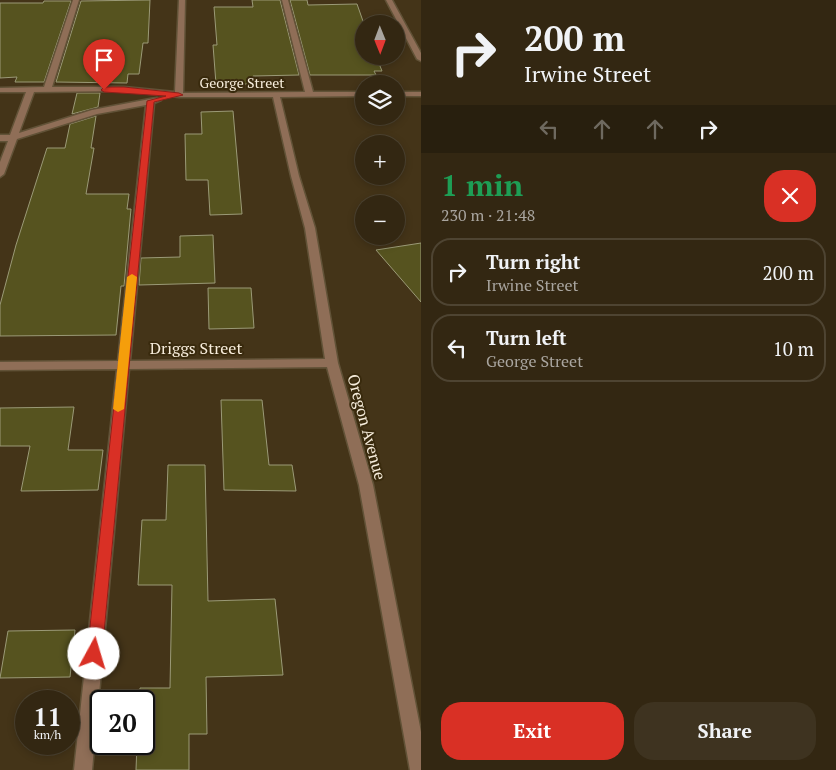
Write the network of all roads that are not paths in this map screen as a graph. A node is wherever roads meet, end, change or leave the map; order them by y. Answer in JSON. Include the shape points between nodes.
{"nodes":[{"id":1,"x":76,"y":0,"type":"edge"},
{"id":2,"x":182,"y":0,"type":"edge"},
{"id":3,"x":285,"y":0,"type":"edge"},
{"id":4,"x":389,"y":0,"type":"edge"},
{"id":5,"x":421,"y":59,"type":"edge"},
{"id":6,"x":0,"y":90,"type":"edge"},
{"id":7,"x":30,"y":90,"type":"junction"},
{"id":8,"x":47,"y":90,"type":"junction"},
{"id":9,"x":355,"y":94,"type":"edge"},
{"id":10,"x":405,"y":94,"type":"edge"},
{"id":11,"x":421,"y":94,"type":"edge"},
{"id":12,"x":179,"y":95,"type":"junction"},
{"id":13,"x":276,"y":95,"type":"junction"},
{"id":14,"x":310,"y":95,"type":"junction"},
{"id":15,"x":150,"y":101,"type":"junction"},
{"id":16,"x":0,"y":138,"type":"edge"},
{"id":17,"x":12,"y":138,"type":"junction"},
{"id":18,"x":0,"y":174,"type":"edge"},
{"id":19,"x":332,"y":364,"type":"junction"},
{"id":20,"x":123,"y":365,"type":"junction"},
{"id":21,"x":0,"y":366,"type":"edge"},
{"id":22,"x":83,"y":770,"type":"edge"},
{"id":23,"x":418,"y":770,"type":"edge"}],
"edges":[{"from":1,"to":8,"type":"street"},
{"from":2,"to":12,"type":"street"},
{"from":3,"to":14,"type":"street"},
{"from":4,"to":5,"type":"street"},
{"from":6,"to":7,"type":"street","name":"George Street"},
{"from":7,"to":8,"type":"street","name":"George Street"},
{"from":7,"to":17,"type":"street"},
{"from":8,"to":12,"type":"street","name":"George Street","via":[[124,89]]},
{"from":9,"to":14,"type":"street","name":"George Street"},
{"from":10,"to":11,"type":"street"},
{"from":12,"to":13,"type":"street","name":"George Street"},
{"from":12,"to":15,"type":"street"},
{"from":13,"to":14,"type":"street","name":"George Street"},
{"from":13,"to":19,"type":"street","name":"Oregon Avenue","via":[[310,228]]},
{"from":15,"to":17,"type":"street","via":[[95,112]]},
{"from":15,"to":20,"type":"street"},
{"from":16,"to":17,"type":"street"},
{"from":17,"to":18,"type":"street"},
{"from":19,"to":20,"type":"street","name":"Driggs Street"},
{"from":19,"to":23,"type":"street","name":"Oregon Avenue","via":[[366,485]]},
{"from":20,"to":21,"type":"street","name":"Driggs Street"},
{"from":20,"to":22,"type":"street"}]}
